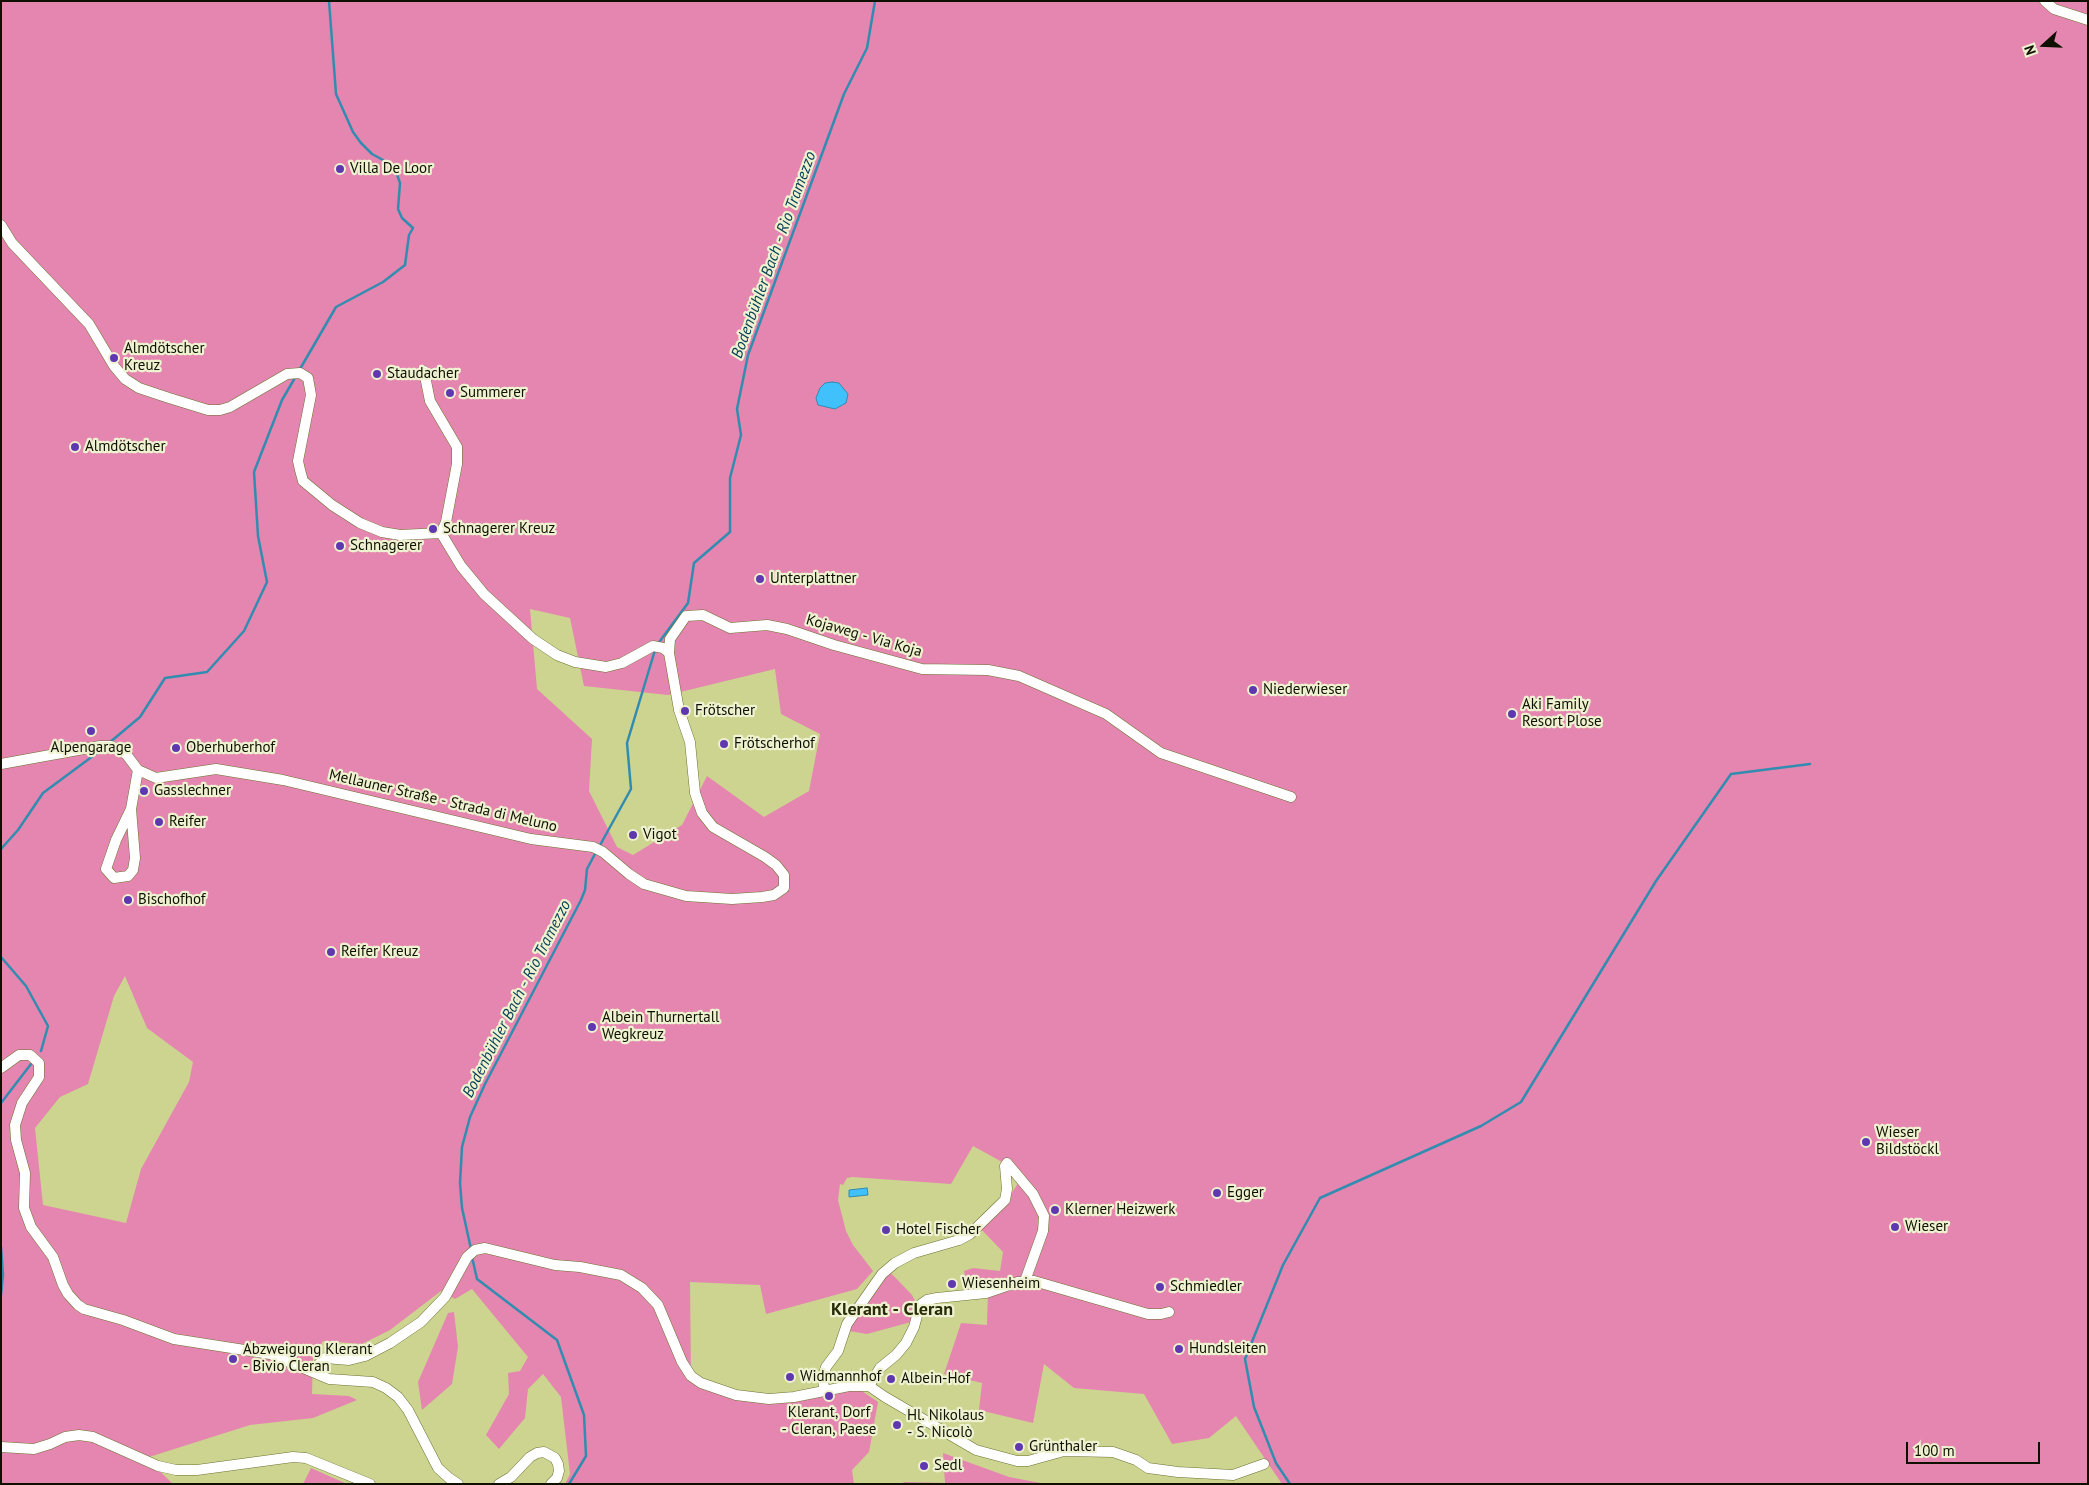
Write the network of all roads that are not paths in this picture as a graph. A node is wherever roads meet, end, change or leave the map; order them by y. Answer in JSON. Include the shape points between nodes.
{"nodes":[{"id":1,"x":2045,"y":1,"type":"edge"},
{"id":2,"x":2088,"y":20,"type":"edge"},
{"id":3,"x":1,"y":225,"type":"edge"},
{"id":4,"x":424,"y":371,"type":"dead end"},
{"id":5,"x":441,"y":533,"type":"junction"},
{"id":6,"x":662,"y":649,"type":"junction"},
{"id":7,"x":1,"y":764,"type":"edge"},
{"id":8,"x":138,"y":770,"type":"junction"},
{"id":9,"x":1291,"y":797,"type":"dead end"},
{"id":10,"x":131,"y":810,"type":"junction"},
{"id":11,"x":1,"y":1068,"type":"edge"},
{"id":12,"x":1024,"y":1281,"type":"junction"},
{"id":13,"x":1169,"y":1312,"type":"dead end"},
{"id":14,"x":314,"y":1372,"type":"junction"},
{"id":15,"x":869,"y":1386,"type":"junction"},
{"id":16,"x":824,"y":1390,"type":"junction"},
{"id":17,"x":3,"y":1447,"type":"edge"},
{"id":18,"x":1264,"y":1464,"type":"dead end"},
{"id":19,"x":370,"y":1484,"type":"edge"},
{"id":20,"x":458,"y":1484,"type":"edge"},
{"id":21,"x":499,"y":1484,"type":"edge"},
{"id":22,"x":551,"y":1484,"type":"edge"}],
"edges":[{"from":1,"to":2,"type":"street","via":[[2054,9]]},
{"from":3,"to":5,"type":"street","via":[[12,243],[89,324],[124,379],[139,388],[208,410],[220,410],[295,373],[308,378],[311,396],[298,461],[303,481],[332,505],[382,532],[400,535]]},
{"from":4,"to":5,"type":"street","via":[[430,401],[457,447],[457,464]]},
{"from":5,"to":6,"type":"street","via":[[461,566],[484,594],[533,639],[557,655],[575,662],[606,666]]},
{"from":6,"to":8,"type":"street","name":"Mellauner Straße - Strada di Meluno","via":[[690,742],[695,793],[702,813],[713,827],[776,865],[784,875],[784,888],[774,895],[762,898],[686,896],[644,884],[593,847],[532,839],[284,780],[216,769],[156,778]]},
{"from":6,"to":9,"type":"street","name":"Kojaweg - Via Koja","via":[[686,616],[703,615],[730,628],[767,625],[787,629],[834,646],[922,669],[988,670],[1019,676],[1106,714],[1161,753]]},
{"from":7,"to":8,"type":"street","via":[[111,746],[126,754]]},
{"from":8,"to":10,"type":"street"},
{"from":10,"to":10,"type":"street","via":[[106,869],[114,878],[128,876],[133,870]]},
{"from":11,"to":14,"type":"street","via":[[20,1055],[30,1055],[39,1063],[39,1077],[22,1103],[15,1125],[25,1173],[24,1208],[28,1222],[50,1252],[62,1285],[72,1299],[84,1309],[166,1337],[270,1354]]},
{"from":12,"to":13,"type":"street","via":[[1046,1283],[1148,1314]]},
{"from":12,"to":15,"type":"street","via":[[986,1293],[937,1298],[922,1303],[906,1343],[880,1368]]},
{"from":12,"to":16,"type":"street","via":[[1043,1231],[1044,1216],[1033,1194],[1007,1163],[1005,1200],[970,1234],[914,1253],[882,1274],[847,1324],[838,1351],[826,1367]]},
{"from":14,"to":16,"type":"street","via":[[325,1358],[349,1360],[365,1356],[421,1322],[445,1298],[471,1253],[479,1248],[491,1248],[554,1265],[620,1275],[642,1288],[658,1305],[691,1376],[716,1390],[769,1399]]},
{"from":14,"to":20,"type":"street","via":[[329,1379],[373,1382],[398,1397],[438,1468]]},
{"from":15,"to":16,"type":"street"},
{"from":15,"to":18,"type":"street","via":[[976,1450],[1005,1459],[1028,1461],[1064,1451],[1113,1452],[1148,1468],[1233,1475]]},
{"from":17,"to":19,"type":"street","via":[[34,1449],[79,1435],[93,1437],[158,1466],[176,1470],[293,1457],[306,1458]]},
{"from":21,"to":22,"type":"street","via":[[511,1477],[530,1457],[544,1452],[555,1458],[558,1464],[557,1478]]}]}
